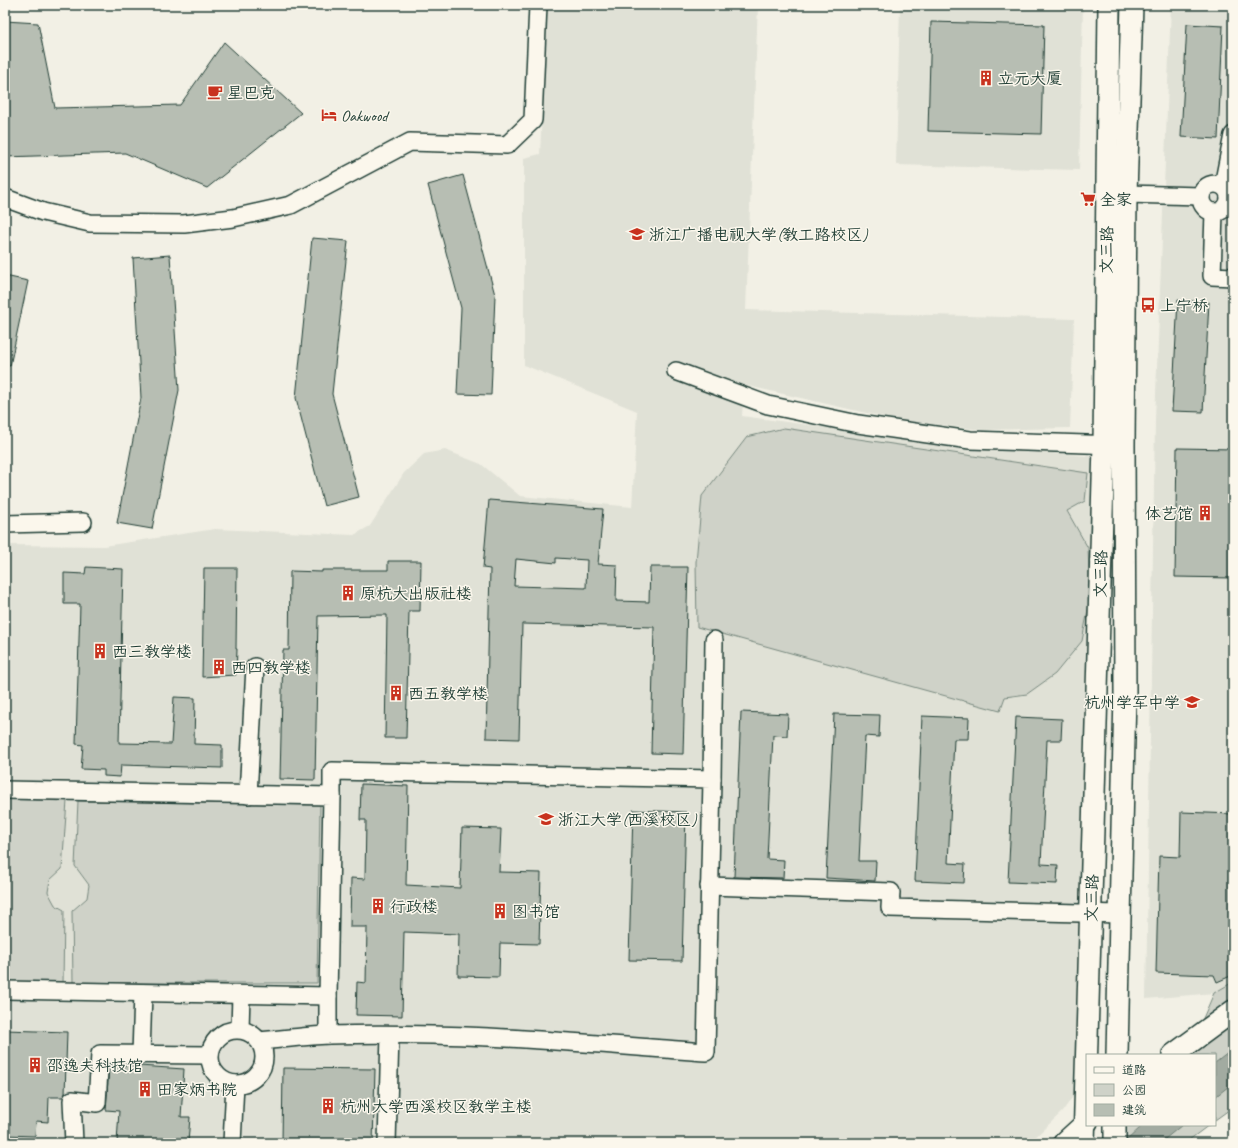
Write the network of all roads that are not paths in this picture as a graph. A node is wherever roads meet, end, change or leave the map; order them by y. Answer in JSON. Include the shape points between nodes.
{"nodes":[{"id":1,"x":538,"y":5,"type":"edge"},
{"id":2,"x":1108,"y":5,"type":"edge"},
{"id":3,"x":1132,"y":5,"type":"edge"},
{"id":4,"x":1233,"y":135,"type":"edge"},
{"id":5,"x":1223,"y":186,"type":"junction"},
{"id":6,"x":1126,"y":194,"type":"junction"},
{"id":7,"x":1201,"y":196,"type":"junction"},
{"id":8,"x":5,"y":198,"type":"edge"},
{"id":9,"x":1214,"y":212,"type":"junction"},
{"id":10,"x":1233,"y":277,"type":"edge"},
{"id":11,"x":676,"y":371,"type":"dead end"},
{"id":12,"x":1114,"y":445,"type":"junction"},
{"id":13,"x":84,"y":522,"type":"dead end"},
{"id":14,"x":5,"y":524,"type":"edge"},
{"id":15,"x":714,"y":640,"type":"dead end"},
{"id":16,"x":255,"y":667,"type":"dead end"},
{"id":17,"x":712,"y":779,"type":"junction"},
{"id":18,"x":5,"y":790,"type":"edge"},
{"id":19,"x":248,"y":795,"type":"junction"},
{"id":20,"x":332,"y":796,"type":"junction"},
{"id":21,"x":709,"y":886,"type":"junction"},
{"id":22,"x":1091,"y":913,"type":"junction"},
{"id":23,"x":1120,"y":914,"type":"junction"},
{"id":24,"x":5,"y":990,"type":"edge"},
{"id":25,"x":142,"y":993,"type":"junction"},
{"id":26,"x":240,"y":995,"type":"junction"},
{"id":27,"x":328,"y":996,"type":"junction"},
{"id":28,"x":1233,"y":1011,"type":"edge"},
{"id":29,"x":240,"y":1029,"type":"junction"},
{"id":30,"x":328,"y":1035,"type":"junction"},
{"id":31,"x":390,"y":1035,"type":"junction"},
{"id":32,"x":260,"y":1041,"type":"junction"},
{"id":33,"x":1087,"y":1054,"type":"edge"},
{"id":34,"x":1117,"y":1054,"type":"edge"},
{"id":35,"x":1173,"y":1054,"type":"edge"},
{"id":36,"x":141,"y":1055,"type":"junction"},
{"id":37,"x":210,"y":1055,"type":"junction"},
{"id":38,"x":235,"y":1084,"type":"junction"},
{"id":39,"x":1086,"y":1094,"type":"edge"},
{"id":40,"x":1115,"y":1126,"type":"edge"},
{"id":41,"x":1085,"y":1130,"type":"edge"},
{"id":42,"x":74,"y":1143,"type":"edge"},
{"id":43,"x":232,"y":1143,"type":"edge"},
{"id":44,"x":387,"y":1143,"type":"edge"},
{"id":45,"x":1064,"y":1143,"type":"edge"},
{"id":46,"x":1115,"y":1143,"type":"edge"}],
"edges":[{"from":1,"to":8,"type":"lane","via":[[533,120],[507,145],[410,142],[291,205],[233,218],[184,224],[90,223],[43,212]]},
{"from":2,"to":12,"type":"main road","name":"文三路"},
{"from":3,"to":6,"type":"main road","name":"文三路"},
{"from":4,"to":5,"type":"lane"},
{"from":5,"to":7,"type":"lane","via":[[1209,185]]},
{"from":5,"to":9,"type":"lane","via":[[1228,194],[1228,202],[1222,210]]},
{"from":6,"to":7,"type":"lane"},
{"from":6,"to":12,"type":"main road","name":"文三路"},
{"from":7,"to":9,"type":"lane","via":[[1203,205]]},
{"from":9,"to":10,"type":"lane","via":[[1212,276]]},
{"from":11,"to":12,"type":"lane","via":[[768,405],[858,424],[970,440]]},
{"from":12,"to":22,"type":"main road","name":"文三路","via":[[1102,457]]},
{"from":12,"to":23,"type":"main road","name":"文三路","via":[[1124,693]]},
{"from":13,"to":14,"type":"lane"},
{"from":15,"to":17,"type":"lane"},
{"from":16,"to":19,"type":"lane"},
{"from":17,"to":20,"type":"lane","via":[[332,771]]},
{"from":17,"to":21,"type":"lane"},
{"from":18,"to":19,"type":"lane"},
{"from":19,"to":20,"type":"lane"},
{"from":20,"to":27,"type":"lane"},
{"from":21,"to":22,"type":"lane","via":[[891,892],[890,908]]},
{"from":21,"to":31,"type":"lane","via":[[706,1052],[516,1038]]},
{"from":22,"to":23,"type":"lane"},
{"from":22,"to":33,"type":"main road","name":"文三路"},
{"from":23,"to":34,"type":"main road","name":"文三路"},
{"from":24,"to":25,"type":"lane"},
{"from":25,"to":26,"type":"lane"},
{"from":25,"to":36,"type":"lane"},
{"from":26,"to":27,"type":"lane"},
{"from":26,"to":29,"type":"lane"},
{"from":27,"to":30,"type":"lane"},
{"from":28,"to":35,"type":"main road"},
{"from":29,"to":32,"type":"lane","via":[[248,1031]]},
{"from":29,"to":37,"type":"lane","via":[[223,1033],[216,1039]]},
{"from":30,"to":31,"type":"lane"},
{"from":30,"to":32,"type":"lane"},
{"from":31,"to":44,"type":"lane"},
{"from":32,"to":38,"type":"lane","via":[[265,1057],[263,1066],[252,1080]]},
{"from":36,"to":37,"type":"lane"},
{"from":36,"to":42,"type":"lane","via":[[100,1054],[97,1103],[72,1100]]},
{"from":37,"to":38,"type":"lane","via":[[214,1071],[220,1078]]},
{"from":38,"to":43,"type":"lane"},
{"from":39,"to":41,"type":"main road","name":"文三路"},
{"from":40,"to":46,"type":"main road"},
{"from":41,"to":45,"type":"main road"}]}
